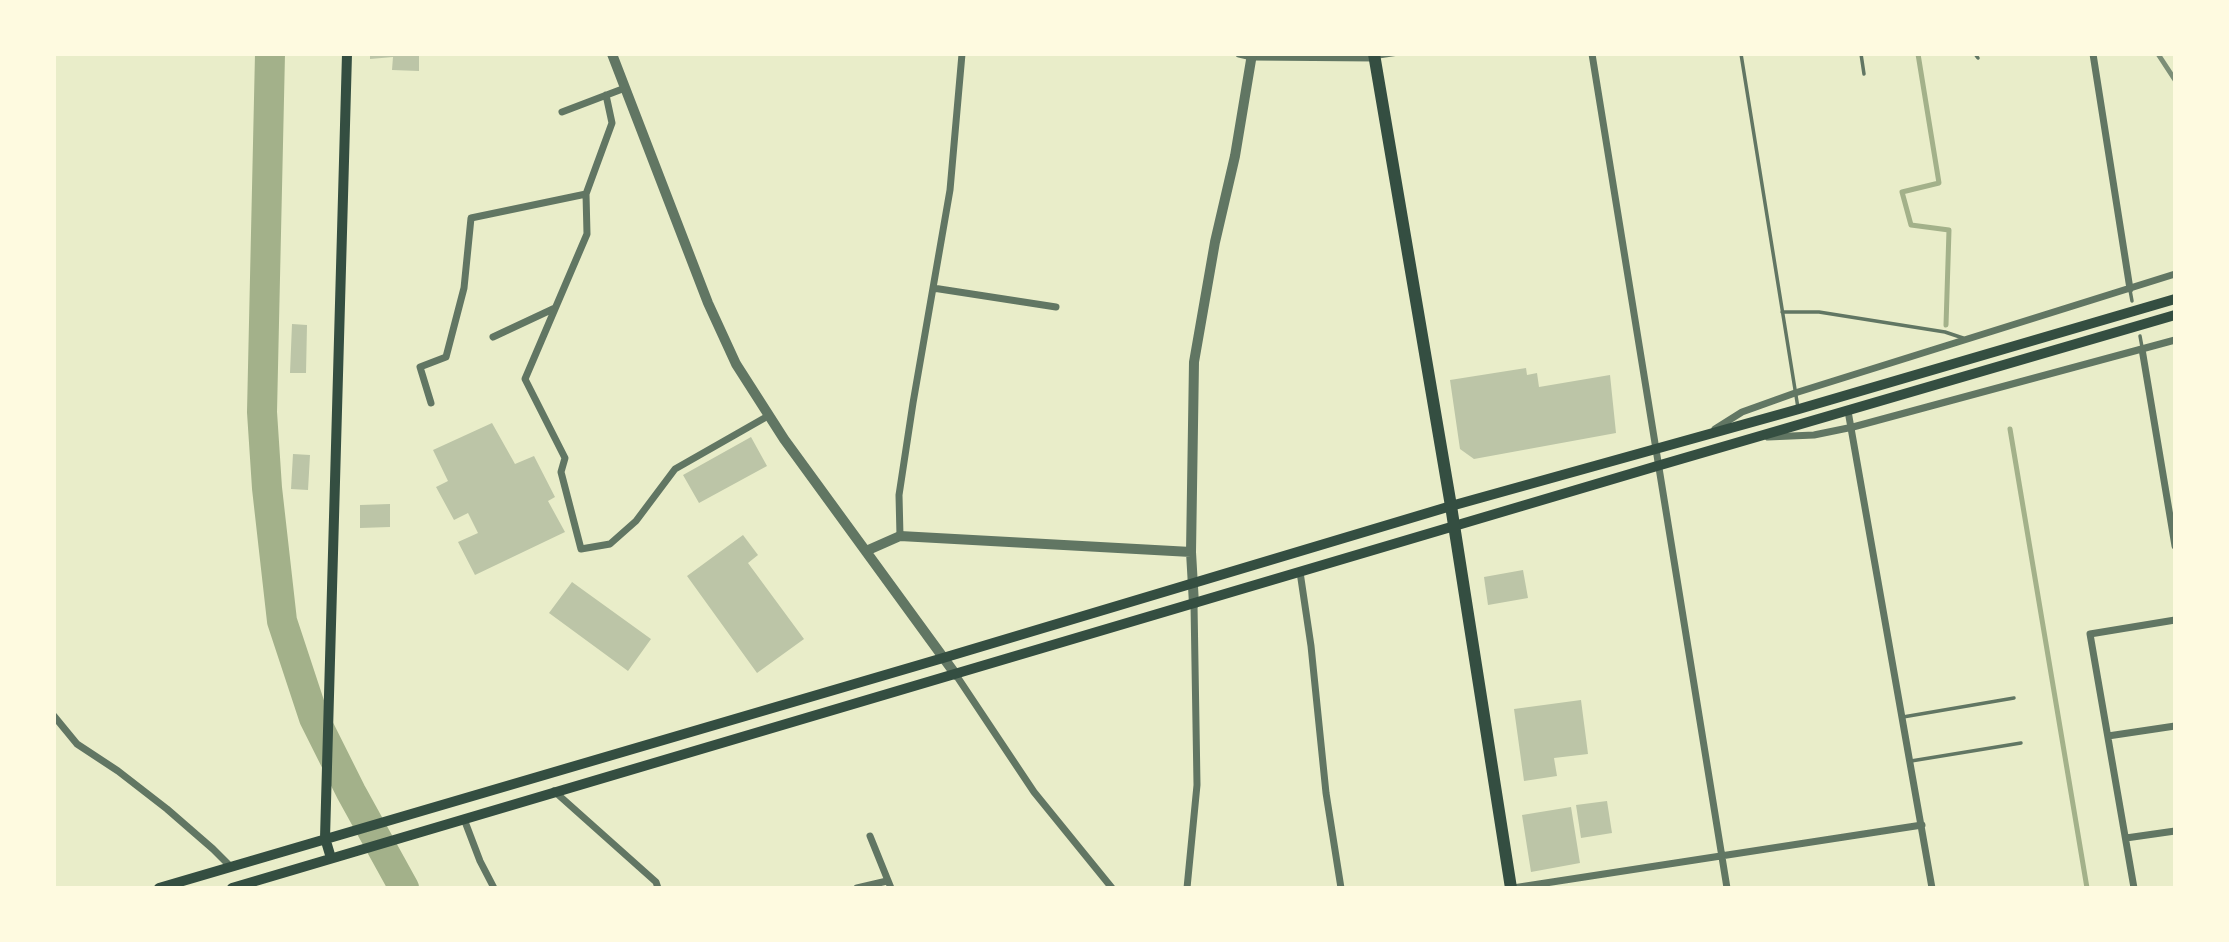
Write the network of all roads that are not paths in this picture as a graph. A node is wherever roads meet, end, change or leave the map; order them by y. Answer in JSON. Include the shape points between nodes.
{"nodes":[{"id":1,"x":347,"y":54,"type":"edge"},
{"id":2,"x":612,"y":54,"type":"edge"},
{"id":3,"x":962,"y":54,"type":"edge"},
{"id":4,"x":1239,"y":54,"type":"edge"},
{"id":5,"x":1397,"y":54,"type":"edge"},
{"id":6,"x":1592,"y":54,"type":"edge"},
{"id":7,"x":1741,"y":54,"type":"edge"},
{"id":8,"x":1861,"y":54,"type":"edge"},
{"id":9,"x":2093,"y":54,"type":"edge"},
{"id":10,"x":1252,"y":55,"type":"edge"},
{"id":11,"x":1375,"y":56,"type":"edge"},
{"id":12,"x":1864,"y":74,"type":"dead end"},
{"id":13,"x":625,"y":88,"type":"junction"},
{"id":14,"x":606,"y":95,"type":"junction"},
{"id":15,"x":562,"y":112,"type":"dead end"},
{"id":16,"x":586,"y":194,"type":"junction"},
{"id":17,"x":2175,"y":274,"type":"edge"},
{"id":18,"x":933,"y":288,"type":"junction"},
{"id":19,"x":2130,"y":289,"type":"junction"},
{"id":20,"x":2175,"y":299,"type":"edge"},
{"id":21,"x":2132,"y":301,"type":"dead end"},
{"id":22,"x":556,"y":307,"type":"junction"},
{"id":23,"x":1056,"y":307,"type":"dead end"},
{"id":24,"x":1782,"y":312,"type":"junction"},
{"id":25,"x":2175,"y":316,"type":"edge"},
{"id":26,"x":2140,"y":336,"type":"dead end"},
{"id":27,"x":493,"y":337,"type":"dead end"},
{"id":28,"x":1964,"y":339,"type":"junction"},
{"id":29,"x":2175,"y":340,"type":"edge"},
{"id":30,"x":2142,"y":349,"type":"junction"},
{"id":31,"x":1795,"y":393,"type":"junction"},
{"id":32,"x":431,"y":402,"type":"dead end"},
{"id":33,"x":1799,"y":409,"type":"junction"},
{"id":34,"x":1848,"y":411,"type":"junction"},
{"id":35,"x":768,"y":415,"type":"junction"},
{"id":36,"x":1853,"y":427,"type":"junction"},
{"id":37,"x":1707,"y":434,"type":"junction"},
{"id":38,"x":1751,"y":438,"type":"junction"},
{"id":39,"x":1655,"y":448,"type":"junction"},
{"id":40,"x":1657,"y":466,"type":"junction"},
{"id":41,"x":1451,"y":506,"type":"junction"},
{"id":42,"x":1455,"y":527,"type":"junction"},
{"id":43,"x":900,"y":536,"type":"junction"},
{"id":44,"x":2175,"y":546,"type":"edge"},
{"id":45,"x":866,"y":551,"type":"junction"},
{"id":46,"x":1191,"y":552,"type":"junction"},
{"id":47,"x":1300,"y":572,"type":"junction"},
{"id":48,"x":1194,"y":583,"type":"junction"},
{"id":49,"x":1194,"y":604,"type":"junction"},
{"id":50,"x":2175,"y":620,"type":"edge"},
{"id":51,"x":943,"y":658,"type":"junction"},
{"id":52,"x":956,"y":675,"type":"junction"},
{"id":53,"x":2014,"y":698,"type":"dead end"},
{"id":54,"x":1903,"y":717,"type":"junction"},
{"id":55,"x":55,"y":718,"type":"edge"},
{"id":56,"x":2175,"y":726,"type":"edge"},
{"id":57,"x":2108,"y":736,"type":"junction"},
{"id":58,"x":2021,"y":743,"type":"dead end"},
{"id":59,"x":1911,"y":761,"type":"junction"},
{"id":60,"x":554,"y":791,"type":"junction"},
{"id":61,"x":464,"y":819,"type":"junction"},
{"id":62,"x":1922,"y":825,"type":"junction"},
{"id":63,"x":2175,"y":831,"type":"edge"},
{"id":64,"x":870,"y":836,"type":"dead end"},
{"id":65,"x":326,"y":838,"type":"junction"},
{"id":66,"x":2126,"y":838,"type":"junction"},
{"id":67,"x":1721,"y":856,"type":"junction"},
{"id":68,"x":331,"y":858,"type":"junction"},
{"id":69,"x":230,"y":866,"type":"junction"},
{"id":70,"x":889,"y":884,"type":"edge"},
{"id":71,"x":237,"y":887,"type":"edge"},
{"id":72,"x":159,"y":888,"type":"edge"},
{"id":73,"x":494,"y":888,"type":"edge"},
{"id":74,"x":658,"y":888,"type":"edge"},
{"id":75,"x":857,"y":888,"type":"edge"},
{"id":76,"x":1112,"y":888,"type":"edge"},
{"id":77,"x":1187,"y":888,"type":"edge"},
{"id":78,"x":1341,"y":888,"type":"edge"},
{"id":79,"x":1512,"y":888,"type":"edge"},
{"id":80,"x":1727,"y":888,"type":"edge"},
{"id":81,"x":1932,"y":888,"type":"edge"},
{"id":82,"x":2134,"y":888,"type":"edge"}],
"edges":[{"from":1,"to":65,"type":"main road"},
{"from":2,"to":13,"type":"street"},
{"from":3,"to":18,"type":"street","via":[[950,190]]},
{"from":4,"to":10,"type":"street"},
{"from":5,"to":11,"type":"lane"},
{"from":6,"to":39,"type":"street"},
{"from":7,"to":24,"type":"lane"},
{"from":8,"to":12,"type":"lane"},
{"from":9,"to":19,"type":"street"},
{"from":10,"to":11,"type":"street"},
{"from":10,"to":46,"type":"street","via":[[1194,362]]},
{"from":11,"to":41,"type":"main road"},
{"from":13,"to":14,"type":"street"},
{"from":13,"to":35,"type":"street","via":[[708,303],[736,364]]},
{"from":14,"to":15,"type":"street"},
{"from":14,"to":16,"type":"street","via":[[612,122]]},
{"from":16,"to":22,"type":"street","via":[[587,234]]},
{"from":16,"to":32,"type":"street","via":[[471,218],[464,288],[446,357],[420,367]]},
{"from":17,"to":19,"type":"street"},
{"from":18,"to":23,"type":"street"},
{"from":18,"to":43,"type":"street","via":[[899,495]]},
{"from":19,"to":21,"type":"lane"},
{"from":19,"to":28,"type":"street"},
{"from":20,"to":33,"type":"main road"},
{"from":22,"to":27,"type":"street"},
{"from":22,"to":35,"type":"street","via":[[525,379],[565,458],[561,472],[581,549],[610,544],[636,521],[675,469]]},
{"from":24,"to":28,"type":"lane","via":[[1819,312]]},
{"from":24,"to":31,"type":"lane"},
{"from":25,"to":34,"type":"main road"},
{"from":26,"to":30,"type":"lane"},
{"from":28,"to":31,"type":"street"},
{"from":29,"to":30,"type":"street"},
{"from":30,"to":36,"type":"street"},
{"from":30,"to":44,"type":"street"},
{"from":31,"to":33,"type":"lane"},
{"from":31,"to":37,"type":"street","via":[[1742,412]]},
{"from":33,"to":37,"type":"main road"},
{"from":34,"to":36,"type":"street"},
{"from":34,"to":38,"type":"main road"},
{"from":35,"to":45,"type":"street"},
{"from":36,"to":38,"type":"street","via":[[1814,435]]},
{"from":36,"to":54,"type":"street"},
{"from":37,"to":39,"type":"main road"},
{"from":38,"to":40,"type":"main road"},
{"from":39,"to":40,"type":"street"},
{"from":39,"to":41,"type":"main road"},
{"from":40,"to":42,"type":"main road"},
{"from":40,"to":67,"type":"street"},
{"from":41,"to":42,"type":"main road"},
{"from":41,"to":48,"type":"main road"},
{"from":42,"to":47,"type":"main road"},
{"from":42,"to":79,"type":"main road"},
{"from":43,"to":45,"type":"street"},
{"from":43,"to":46,"type":"street"},
{"from":45,"to":51,"type":"street"},
{"from":46,"to":48,"type":"street"},
{"from":47,"to":49,"type":"main road"},
{"from":47,"to":78,"type":"street"},
{"from":48,"to":49,"type":"street"},
{"from":48,"to":51,"type":"main road"},
{"from":49,"to":52,"type":"main road"},
{"from":49,"to":77,"type":"street","via":[[1197,785]]},
{"from":50,"to":57,"type":"street","via":[[2090,634]]},
{"from":51,"to":52,"type":"street"},
{"from":51,"to":65,"type":"main road"},
{"from":52,"to":60,"type":"main road"},
{"from":52,"to":76,"type":"street","via":[[1034,792]]},
{"from":53,"to":54,"type":"lane"},
{"from":54,"to":59,"type":"street"},
{"from":55,"to":69,"type":"street","via":[[76,744],[167,809]]},
{"from":56,"to":57,"type":"street"},
{"from":57,"to":66,"type":"street"},
{"from":58,"to":59,"type":"lane"},
{"from":59,"to":62,"type":"street"},
{"from":60,"to":61,"type":"main road"},
{"from":60,"to":74,"type":"street"},
{"from":61,"to":68,"type":"main road"},
{"from":61,"to":73,"type":"street"},
{"from":62,"to":67,"type":"street"},
{"from":62,"to":81,"type":"street"},
{"from":63,"to":66,"type":"street"},
{"from":64,"to":70,"type":"street"},
{"from":65,"to":68,"type":"main road"},
{"from":65,"to":69,"type":"main road"},
{"from":66,"to":82,"type":"street"},
{"from":67,"to":79,"type":"street"},
{"from":67,"to":80,"type":"street"},
{"from":68,"to":71,"type":"main road"},
{"from":69,"to":72,"type":"main road"},
{"from":70,"to":75,"type":"street"}]}
